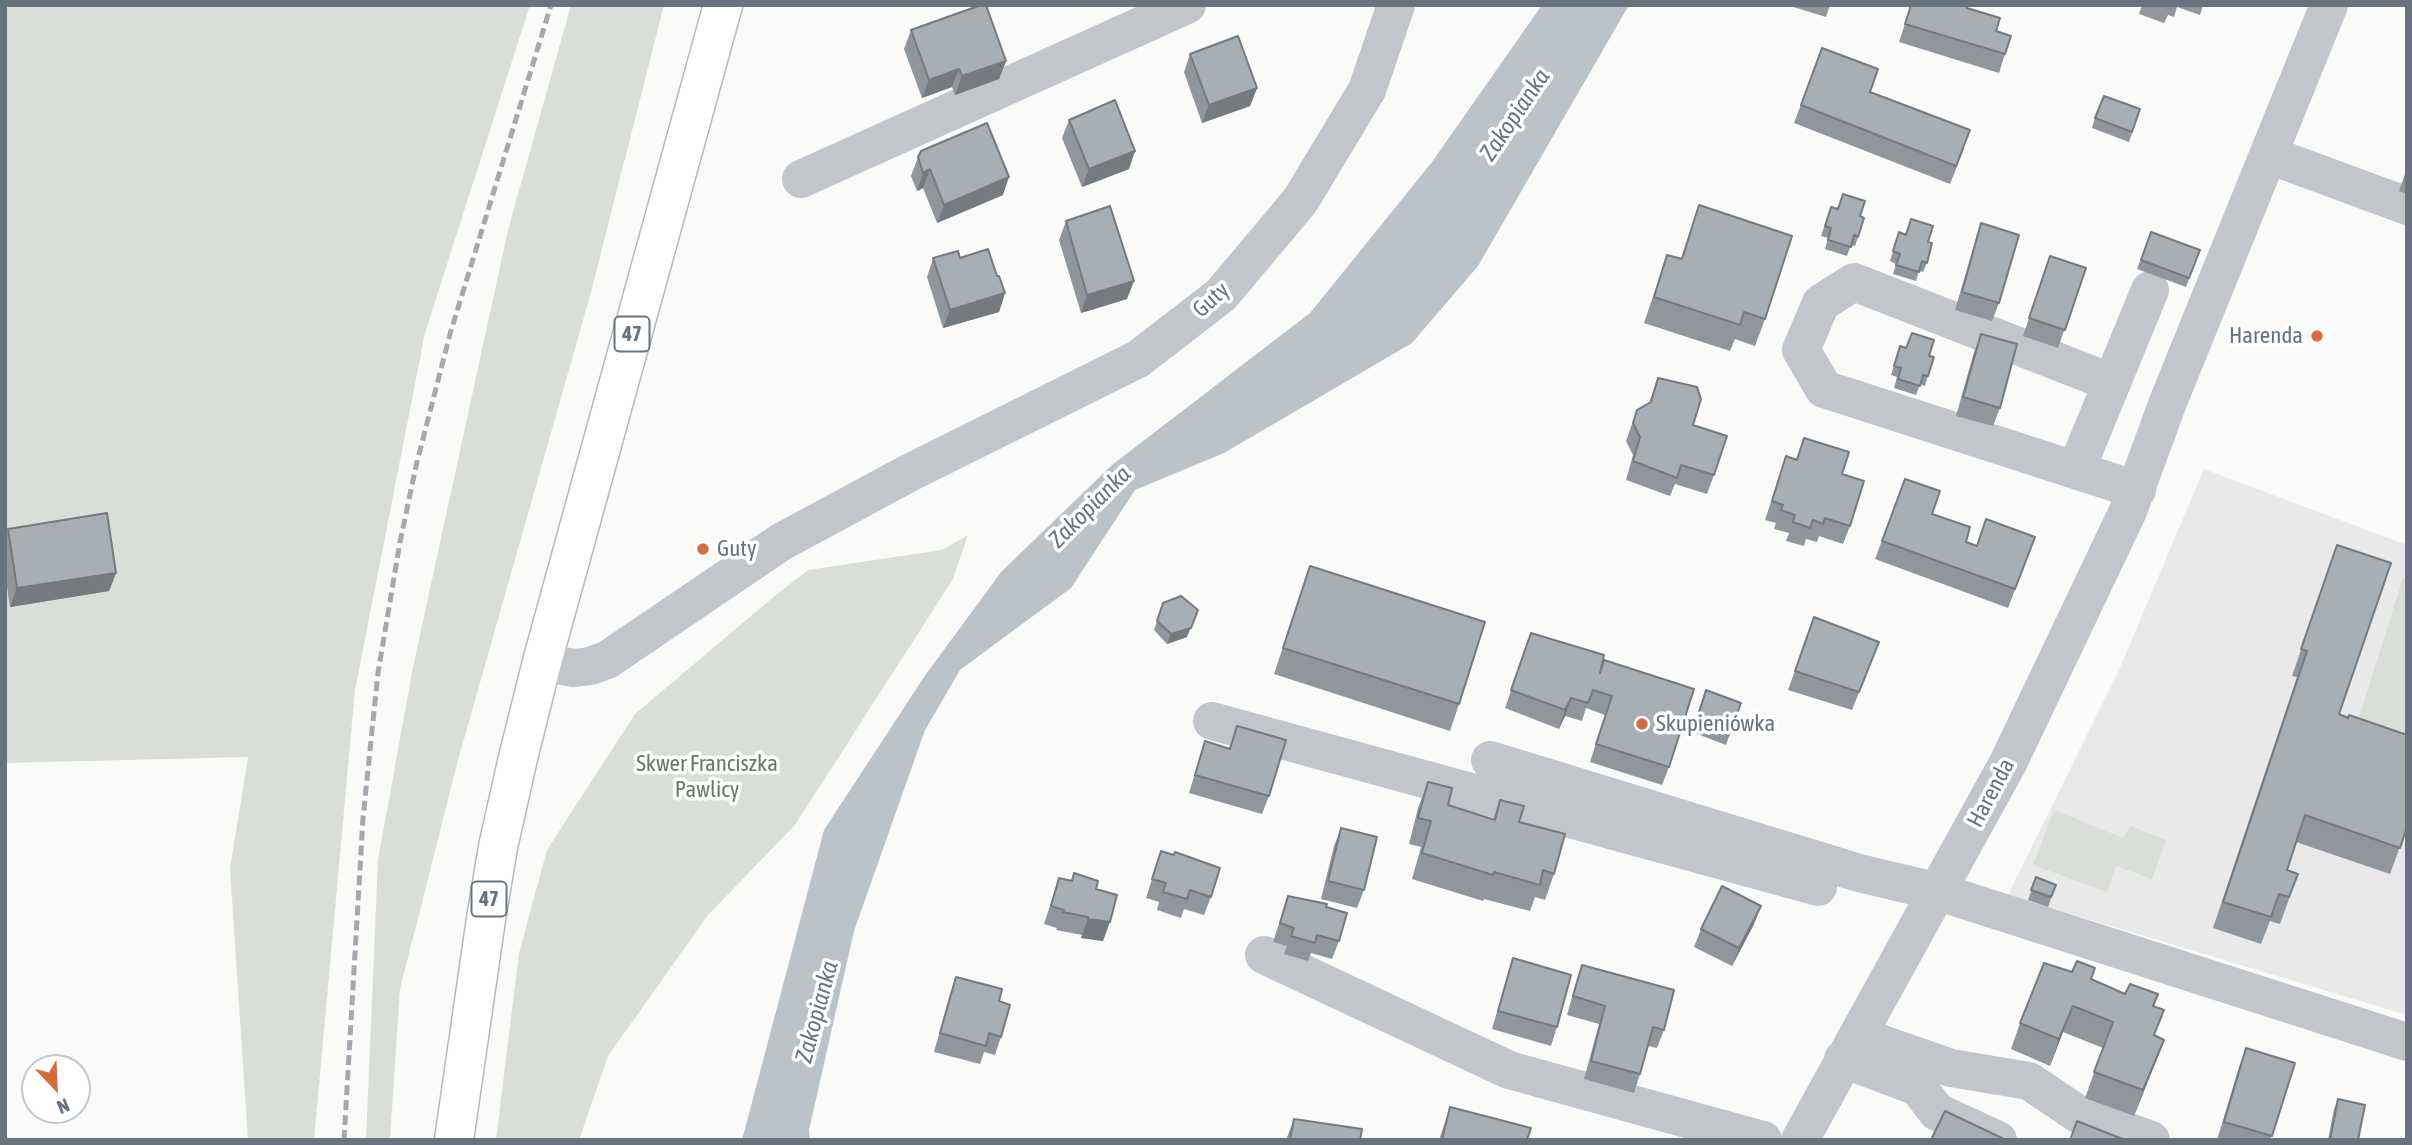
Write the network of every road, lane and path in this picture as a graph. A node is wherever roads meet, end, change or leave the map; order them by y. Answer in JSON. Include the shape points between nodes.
{"nodes":[{"id":1,"x":723,"y":5,"type":"edge"},
{"id":2,"x":1187,"y":5,"type":"edge"},
{"id":3,"x":1396,"y":5,"type":"edge"},
{"id":4,"x":2329,"y":5,"type":"edge"},
{"id":5,"x":2269,"y":155,"type":"junction"},
{"id":6,"x":801,"y":179,"type":"dead end"},
{"id":7,"x":2407,"y":206,"type":"edge"},
{"id":8,"x":2150,"y":290,"type":"dead end"},
{"id":9,"x":2110,"y":382,"type":"junction"},
{"id":10,"x":2076,"y":470,"type":"junction"},
{"id":11,"x":2137,"y":490,"type":"junction"},
{"id":12,"x":542,"y":662,"type":"junction"},
{"id":13,"x":1212,"y":721,"type":"dead end"},
{"id":14,"x":1490,"y":760,"type":"dead end"},
{"id":15,"x":1932,"y":904,"type":"junction"},
{"id":16,"x":1264,"y":955,"type":"dead end"},
{"id":17,"x":2407,"y":1042,"type":"edge"},
{"id":18,"x":1851,"y":1046,"type":"junction"},
{"id":19,"x":454,"y":1140,"type":"edge"},
{"id":20,"x":1763,"y":1140,"type":"edge"},
{"id":21,"x":1800,"y":1140,"type":"edge"},
{"id":22,"x":1998,"y":1140,"type":"edge"},
{"id":23,"x":2151,"y":1140,"type":"edge"}],
"edges":[{"from":1,"to":12,"type":"main road","number":"47"},
{"from":2,"to":6,"type":"street"},
{"from":3,"to":12,"type":"street","name":"Guty","via":[[1367,90],[1300,201],[1221,295],[1138,359],[792,536],[607,660],[574,668]]},
{"from":4,"to":5,"type":"street","name":"Harenda"},
{"from":5,"to":7,"type":"street"},
{"from":5,"to":11,"type":"street","name":"Harenda"},
{"from":8,"to":9,"type":"street"},
{"from":9,"to":10,"type":"street"},
{"from":9,"to":10,"type":"street","via":[[1854,282],[1821,303],[1801,350],[1824,389]]},
{"from":10,"to":11,"type":"street"},
{"from":11,"to":15,"type":"street","name":"Harenda","via":[[2008,763]]},
{"from":12,"to":19,"type":"main road","number":"47","via":[[498,847]]},
{"from":13,"to":15,"type":"street"},
{"from":14,"to":15,"type":"street","via":[[1859,873]]},
{"from":15,"to":17,"type":"street"},
{"from":15,"to":18,"type":"street","name":"Harenda"},
{"from":16,"to":20,"type":"street","via":[[1509,1070]]},
{"from":18,"to":21,"type":"street","name":"Harenda"},
{"from":18,"to":22,"type":"street","via":[[1918,1087],[1937,1112]]},
{"from":18,"to":23,"type":"street","via":[[1882,1044],[1951,1068],[2029,1081],[2078,1114]]}]}
